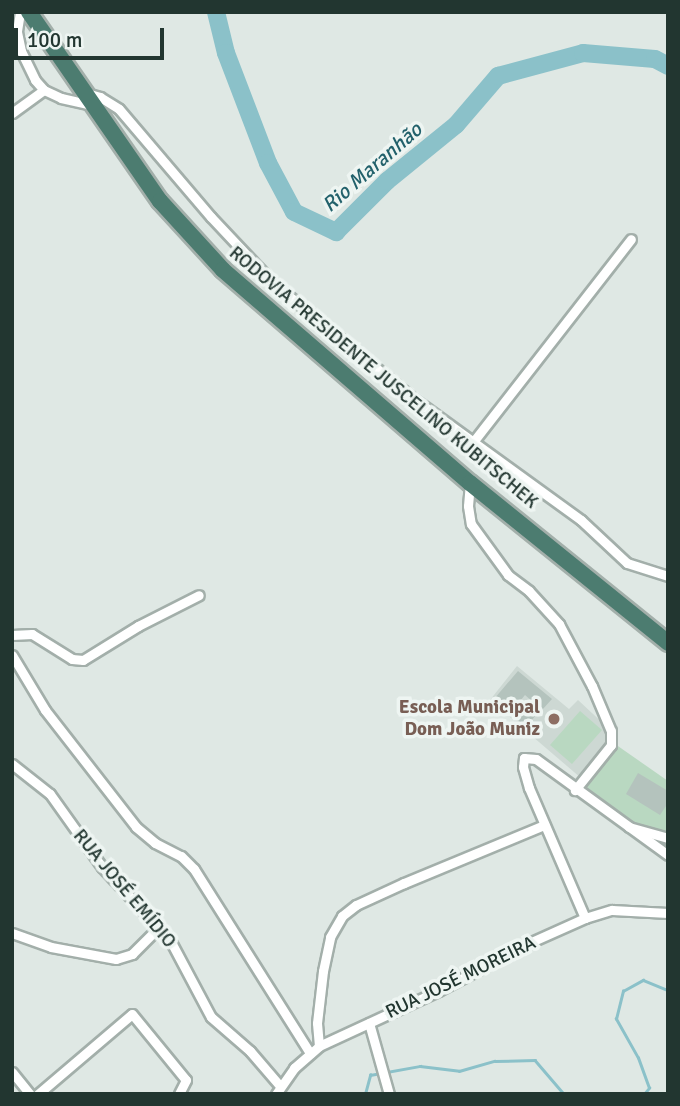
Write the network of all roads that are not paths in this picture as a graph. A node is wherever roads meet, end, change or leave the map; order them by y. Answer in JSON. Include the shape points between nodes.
{"nodes":[{"id":1,"x":20,"y":12,"type":"edge"},
{"id":2,"x":29,"y":12,"type":"edge"},
{"id":3,"x":15,"y":30,"type":"edge"},
{"id":4,"x":44,"y":90,"type":"junction"},
{"id":5,"x":88,"y":99,"type":"junction"},
{"id":6,"x":12,"y":113,"type":"edge"},
{"id":7,"x":631,"y":239,"type":"dead end"},
{"id":8,"x":473,"y":442,"type":"junction"},
{"id":9,"x":470,"y":483,"type":"junction"},
{"id":10,"x":668,"y":576,"type":"edge"},
{"id":11,"x":199,"y":595,"type":"dead end"},
{"id":12,"x":12,"y":635,"type":"edge"},
{"id":13,"x":668,"y":643,"type":"edge"},
{"id":14,"x":12,"y":655,"type":"edge"},
{"id":15,"x":12,"y":764,"type":"edge"},
{"id":16,"x":575,"y":790,"type":"junction"},
{"id":17,"x":544,"y":825,"type":"junction"},
{"id":18,"x":624,"y":826,"type":"junction"},
{"id":19,"x":668,"y":838,"type":"edge"},
{"id":20,"x":668,"y":855,"type":"edge"},
{"id":21,"x":668,"y":913,"type":"edge"},
{"id":22,"x":585,"y":918,"type":"junction"},
{"id":23,"x":159,"y":927,"type":"junction"},
{"id":24,"x":12,"y":933,"type":"edge"},
{"id":25,"x":369,"y":1023,"type":"junction"},
{"id":26,"x":320,"y":1046,"type":"junction"},
{"id":27,"x":310,"y":1053,"type":"junction"},
{"id":28,"x":12,"y":1072,"type":"edge"},
{"id":29,"x":278,"y":1090,"type":"edge"},
{"id":30,"x":30,"y":1094,"type":"edge"},
{"id":31,"x":38,"y":1094,"type":"edge"},
{"id":32,"x":179,"y":1094,"type":"edge"},
{"id":33,"x":389,"y":1094,"type":"edge"}],
"edges":[{"from":1,"to":3,"type":"street"},
{"from":2,"to":5,"type":"highway","name":"RODOVIA PRESIDENTE JUSCELINO KUBITSCHEK"},
{"from":3,"to":4,"type":"street","via":[[26,65]]},
{"from":4,"to":5,"type":"street"},
{"from":4,"to":6,"type":"street"},
{"from":5,"to":8,"type":"street","via":[[100,97],[129,119],[255,267]]},
{"from":5,"to":9,"type":"highway","name":"RODOVIA PRESIDENTE JUSCELINO KUBITSCHEK","via":[[160,201],[208,256]]},
{"from":7,"to":8,"type":"street"},
{"from":8,"to":10,"type":"street","via":[[581,520],[627,563]]},
{"from":9,"to":13,"type":"highway","name":"RODOVIA PRESIDENTE JUSCELINO KUBITSCHEK"},
{"from":9,"to":16,"type":"street","via":[[471,524],[508,575],[529,591],[566,634],[611,731],[611,745]]},
{"from":11,"to":12,"type":"street","via":[[83,660],[72,659],[32,634]]},
{"from":14,"to":27,"type":"street","via":[[45,710],[136,827],[194,869]]},
{"from":15,"to":23,"type":"street","name":"RUA JOSÉ EMÍDIO","via":[[40,783],[102,867]]},
{"from":16,"to":17,"type":"street","via":[[536,759],[524,758],[524,774]]},
{"from":16,"to":18,"type":"street"},
{"from":17,"to":22,"type":"street"},
{"from":17,"to":26,"type":"street","via":[[394,887],[342,916],[330,937],[323,971],[317,1023]]},
{"from":18,"to":19,"type":"street"},
{"from":18,"to":20,"type":"street"},
{"from":21,"to":22,"type":"street","name":"RUA JOSÉ MOREIRA","via":[[623,909]]},
{"from":22,"to":25,"type":"street","name":"RUA JOSÉ MOREIRA"},
{"from":23,"to":24,"type":"street","via":[[132,954],[116,959],[51,947]]},
{"from":23,"to":29,"type":"street","name":"RUA JOSÉ EMÍDIO","via":[[211,1017],[250,1051]]},
{"from":25,"to":26,"type":"street","name":"RUA JOSÉ MOREIRA"},
{"from":25,"to":33,"type":"street"},
{"from":26,"to":27,"type":"street","name":"RUA JOSÉ MOREIRA"},
{"from":27,"to":29,"type":"street","name":"RUA JOSÉ MOREIRA"},
{"from":28,"to":30,"type":"street"},
{"from":31,"to":32,"type":"street","via":[[132,1014],[184,1077],[185,1087]]}]}
